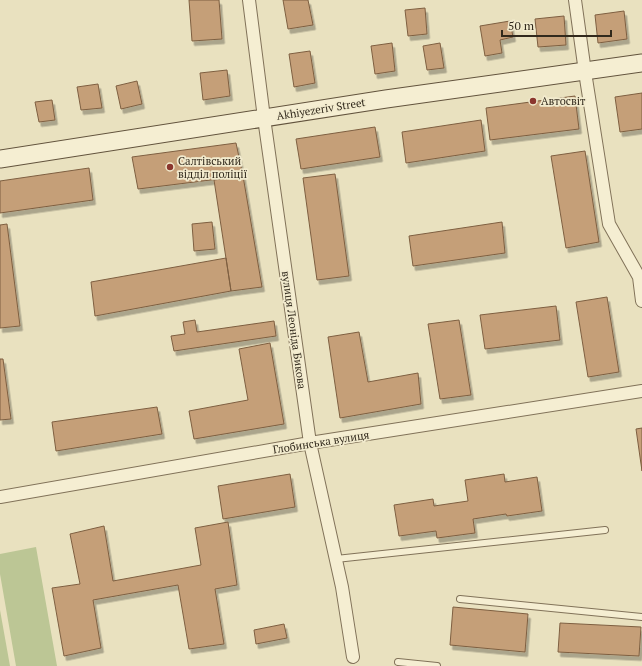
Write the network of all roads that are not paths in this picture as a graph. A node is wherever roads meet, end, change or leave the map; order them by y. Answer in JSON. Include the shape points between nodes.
{"nodes":[{"id":1,"x":249,"y":0,"type":"edge"},
{"id":2,"x":575,"y":0,"type":"edge"},
{"id":3,"x":642,"y":63,"type":"edge"},
{"id":4,"x":585,"y":72,"type":"junction"},
{"id":5,"x":264,"y":118,"type":"junction"},
{"id":6,"x":0,"y":159,"type":"edge"},
{"id":7,"x":642,"y":302,"type":"edge"},
{"id":8,"x":642,"y":391,"type":"edge"},
{"id":9,"x":310,"y":443,"type":"junction"},
{"id":10,"x":0,"y":497,"type":"edge"},
{"id":11,"x":605,"y":530,"type":"dead end"},
{"id":12,"x":336,"y":559,"type":"junction"},
{"id":13,"x":460,"y":599,"type":"dead end"},
{"id":14,"x":642,"y":617,"type":"edge"},
{"id":15,"x":353,"y":657,"type":"dead end"},
{"id":16,"x":398,"y":662,"type":"dead end"},
{"id":17,"x":437,"y":666,"type":"edge"}],
"edges":[{"from":1,"to":5,"type":"street","name":"вулиця Леоніда Бикова"},
{"from":2,"to":4,"type":"street"},
{"from":3,"to":4,"type":"main road","name":"Akhiyezeriv Street"},
{"from":4,"to":5,"type":"main road","name":"Akhiyezeriv Street"},
{"from":4,"to":7,"type":"street","via":[[609,224],[639,277]]},
{"from":5,"to":6,"type":"main road","name":"Akhiyezeriv Street"},
{"from":5,"to":9,"type":"street","name":"вулиця Леоніда Бикова"},
{"from":8,"to":9,"type":"street","name":"Глобинська вулиця"},
{"from":9,"to":10,"type":"street","name":"Глобинська вулиця"},
{"from":9,"to":12,"type":"street","name":"вулиця Леоніда Бикова"},
{"from":11,"to":12,"type":"lane"},
{"from":12,"to":15,"type":"street","name":"вулиця Леоніда Бикова"},
{"from":13,"to":14,"type":"lane"},
{"from":16,"to":17,"type":"lane"}]}
